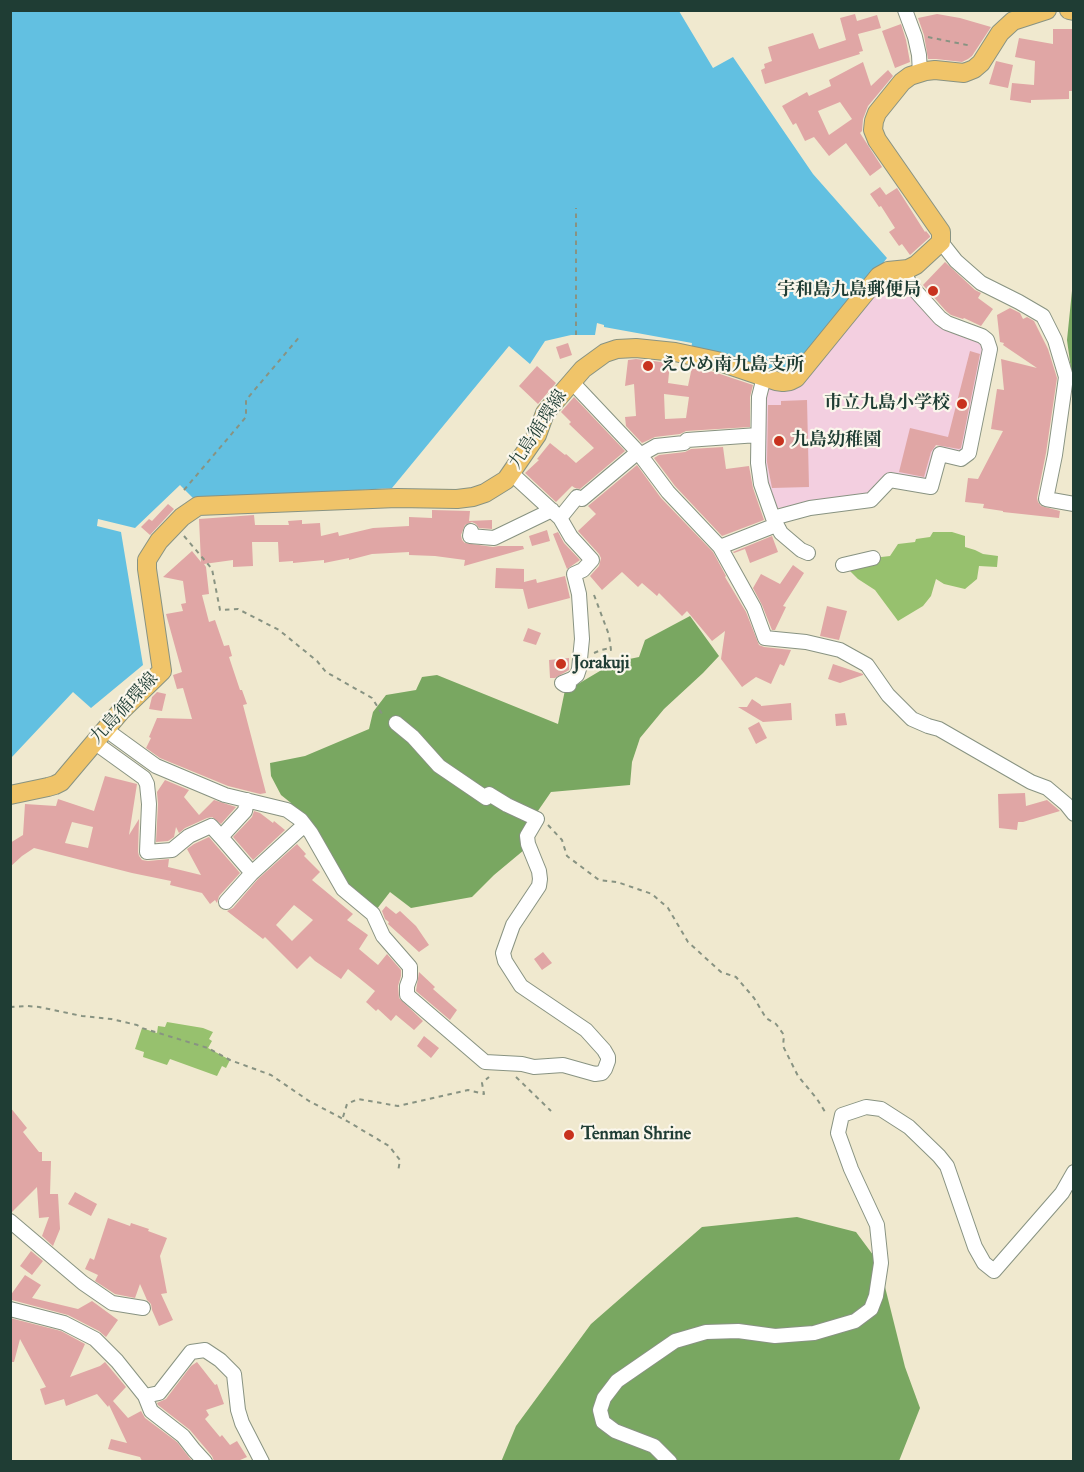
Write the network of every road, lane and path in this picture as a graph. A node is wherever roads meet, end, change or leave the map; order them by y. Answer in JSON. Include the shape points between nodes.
{"nodes":[{"id":1,"x":905,"y":10,"type":"edge"},
{"id":2,"x":1047,"y":10,"type":"edge"},
{"id":3,"x":915,"y":37,"type":"junction"},
{"id":4,"x":990,"y":50,"type":"junction"},
{"id":5,"x":920,"y":73,"type":"junction"},
{"id":6,"x":576,"y":208,"type":"dead end"},
{"id":7,"x":941,"y":242,"type":"junction"},
{"id":8,"x":902,"y":270,"type":"junction"},
{"id":9,"x":301,"y":334,"type":"dead end"},
{"id":10,"x":576,"y":335,"type":"dead end"},
{"id":11,"x":764,"y":377,"type":"junction"},
{"id":12,"x":571,"y":381,"type":"junction"},
{"id":13,"x":758,"y":435,"type":"junction"},
{"id":14,"x":639,"y":454,"type":"junction"},
{"id":15,"x":511,"y":473,"type":"junction"},
{"id":16,"x":184,"y":490,"type":"dead end"},
{"id":17,"x":1074,"y":504,"type":"edge"},
{"id":18,"x":556,"y":514,"type":"junction"},
{"id":19,"x":775,"y":521,"type":"junction"},
{"id":20,"x":174,"y":525,"type":"junction"},
{"id":21,"x":471,"y":531,"type":"dead end"},
{"id":22,"x":720,"y":547,"type":"junction"},
{"id":23,"x":808,"y":553,"type":"dead end"},
{"id":24,"x":873,"y":558,"type":"dead end"},
{"id":25,"x":843,"y":565,"type":"dead end"},
{"id":26,"x":583,"y":570,"type":"junction"},
{"id":27,"x":605,"y":648,"type":"dead end"},
{"id":28,"x":569,"y":685,"type":"dead end"},
{"id":29,"x":396,"y":723,"type":"joint"},
{"id":30,"x":99,"y":736,"type":"junction"},
{"id":31,"x":10,"y":795,"type":"edge"},
{"id":32,"x":247,"y":800,"type":"junction"},
{"id":33,"x":1074,"y":814,"type":"edge"},
{"id":34,"x":537,"y":819,"type":"junction"},
{"id":35,"x":302,"y":828,"type":"dead end"},
{"id":36,"x":222,"y":837,"type":"junction"},
{"id":37,"x":252,"y":873,"type":"junction"},
{"id":38,"x":226,"y":902,"type":"dead end"},
{"id":39,"x":10,"y":1008,"type":"edge"},
{"id":40,"x":489,"y":1063,"type":"junction"},
{"id":41,"x":551,"y":1112,"type":"dead end"},
{"id":42,"x":343,"y":1119,"type":"junction"},
{"id":43,"x":838,"y":1133,"type":"junction"},
{"id":44,"x":398,"y":1172,"type":"dead end"},
{"id":45,"x":1074,"y":1172,"type":"edge"},
{"id":46,"x":10,"y":1221,"type":"edge"},
{"id":47,"x":143,"y":1308,"type":"dead end"},
{"id":48,"x":10,"y":1309,"type":"edge"},
{"id":49,"x":145,"y":1396,"type":"junction"},
{"id":50,"x":205,"y":1461,"type":"edge"},
{"id":51,"x":262,"y":1461,"type":"edge"},
{"id":52,"x":670,"y":1461,"type":"edge"}],
"edges":[{"from":1,"to":3,"type":"street"},
{"from":2,"to":4,"type":"main road","via":[[1013,21]]},
{"from":3,"to":4,"type":"path"},
{"from":3,"to":5,"type":"street"},
{"from":4,"to":5,"type":"main road","via":[[970,72]]},
{"from":5,"to":7,"type":"main road","via":[[910,76],[895,90],[877,113],[873,130],[941,232]]},
{"from":6,"to":10,"type":"path"},
{"from":7,"to":8,"type":"main road","name":"九島循環線","via":[[916,265]]},
{"from":7,"to":17,"type":"street","via":[[981,283],[1043,316],[1066,377],[1046,499]]},
{"from":8,"to":11,"type":"main road","name":"九島循環線","via":[[879,276],[796,378],[783,382]]},
{"from":8,"to":19,"type":"street","via":[[940,318],[987,340],[990,349],[969,453],[961,459],[940,454],[931,486],[891,480],[871,500],[810,508]]},
{"from":9,"to":16,"type":"path","via":[[246,400],[246,417]]},
{"from":11,"to":12,"type":"main road","name":"九島循環線","via":[[717,361],[636,348],[605,353]]},
{"from":11,"to":13,"type":"street"},
{"from":12,"to":14,"type":"street"},
{"from":12,"to":15,"type":"main road","name":"九島循環線","via":[[545,413],[537,435]]},
{"from":13,"to":14,"type":"street","via":[[687,440]]},
{"from":13,"to":19,"type":"street","via":[[761,484]]},
{"from":14,"to":18,"type":"street","via":[[582,499],[577,497]]},
{"from":14,"to":22,"type":"street","via":[[668,492]]},
{"from":15,"to":18,"type":"street"},
{"from":15,"to":20,"type":"main road","name":"九島循環線","via":[[498,486],[472,497],[198,506]]},
{"from":18,"to":21,"type":"street","via":[[494,538],[470,536]]},
{"from":18,"to":26,"type":"street","via":[[592,560]]},
{"from":19,"to":22,"type":"street"},
{"from":19,"to":23,"type":"street","via":[[781,533]]},
{"from":20,"to":29,"type":"path","via":[[212,569],[220,610],[238,609],[279,630],[326,672],[372,698],[383,717]]},
{"from":20,"to":30,"type":"main road","name":"九島循環線","via":[[147,560],[162,671]]},
{"from":22,"to":33,"type":"street","via":[[754,608],[765,638],[840,650],[867,665],[888,695],[912,718],[1047,788]]},
{"from":24,"to":25,"type":"street"},
{"from":26,"to":27,"type":"path","via":[[613,649]]},
{"from":26,"to":28,"type":"street","via":[[574,574],[582,639],[577,675],[562,683]]},
{"from":29,"to":34,"type":"street","via":[[439,766],[486,798],[489,794]]},
{"from":30,"to":31,"type":"main road","name":"九島循環線","via":[[61,782]]},
{"from":30,"to":32,"type":"street","via":[[156,766],[225,795]]},
{"from":30,"to":36,"type":"street","via":[[147,784],[147,852],[172,850],[189,836],[211,826]]},
{"from":32,"to":36,"type":"street","via":[[245,812]]},
{"from":32,"to":40,"type":"street","via":[[287,810],[301,820],[343,889],[373,914],[383,936],[410,967],[407,995]]},
{"from":34,"to":40,"type":"street","via":[[527,836],[539,871],[539,886],[513,925],[503,953],[505,961],[521,986],[586,1030],[604,1050],[608,1061],[602,1073],[595,1074],[563,1065]]},
{"from":34,"to":43,"type":"path","via":[[562,840],[567,856],[599,880],[652,894],[668,908],[687,942],[721,972],[736,977],[766,1018],[784,1035],[783,1046],[798,1076]]},
{"from":35,"to":37,"type":"street"},
{"from":36,"to":37,"type":"street"},
{"from":37,"to":38,"type":"street"},
{"from":39,"to":42,"type":"path","via":[[39,1007],[111,1019],[195,1043],[271,1075]]},
{"from":40,"to":41,"type":"path","via":[[510,1072]]},
{"from":40,"to":42,"type":"path","via":[[490,1076],[482,1083],[484,1094],[468,1090],[398,1106],[358,1099],[347,1104]]},
{"from":42,"to":44,"type":"path","via":[[389,1146],[400,1160]]},
{"from":43,"to":45,"type":"street","via":[[842,1115],[866,1107],[881,1109],[909,1127],[947,1166],[975,1247],[994,1271],[1062,1193]]},
{"from":43,"to":52,"type":"street","via":[[877,1225],[881,1263],[871,1309],[855,1321],[814,1333],[775,1336],[706,1332],[675,1341],[617,1381],[604,1398],[600,1410],[603,1422],[615,1431],[654,1446]]},
{"from":46,"to":47,"type":"street","via":[[112,1303]]},
{"from":48,"to":49,"type":"street","via":[[64,1323],[95,1339]]},
{"from":49,"to":50,"type":"street","via":[[151,1411],[174,1427]]},
{"from":49,"to":51,"type":"street","via":[[159,1393],[191,1352],[205,1350],[234,1374],[242,1423]]}]}
